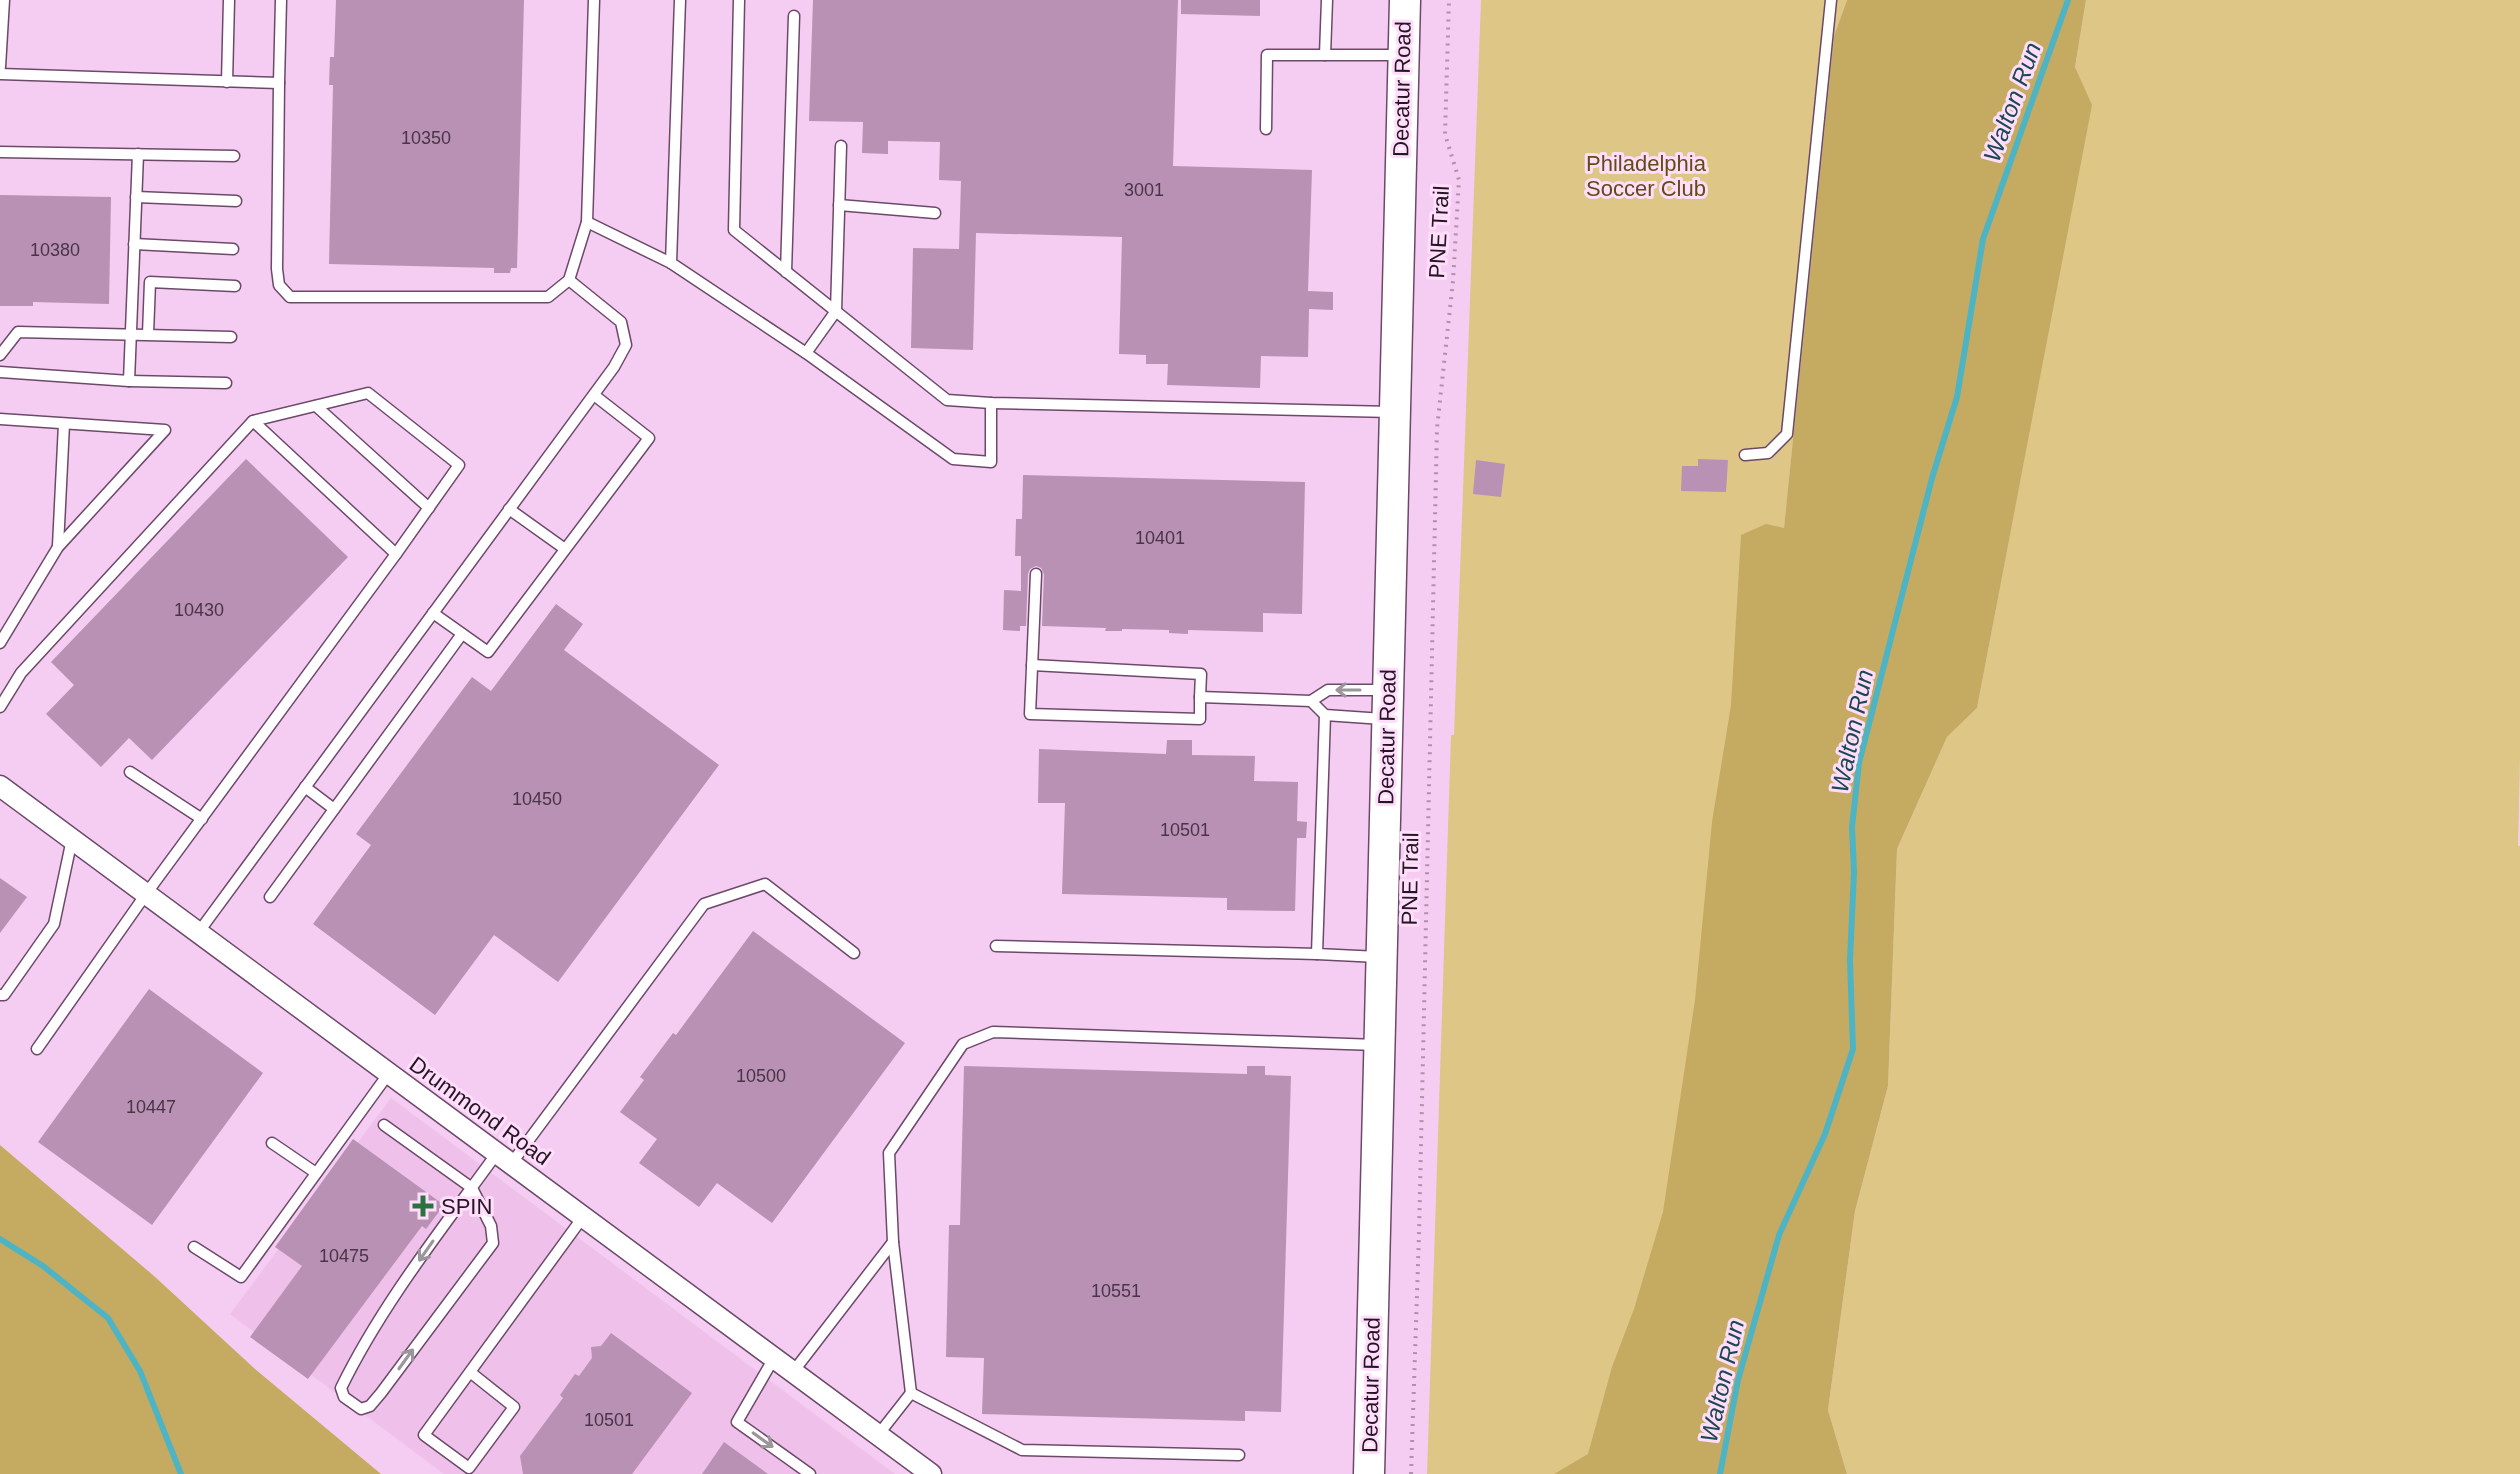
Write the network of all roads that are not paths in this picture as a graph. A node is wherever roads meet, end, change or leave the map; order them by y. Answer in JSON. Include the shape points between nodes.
{"nodes":[{"id":1,"x":4,"y":0,"type":"edge"},
{"id":2,"x":229,"y":0,"type":"edge"},
{"id":3,"x":281,"y":0,"type":"edge"},
{"id":4,"x":594,"y":0,"type":"edge"},
{"id":5,"x":680,"y":0,"type":"edge"},
{"id":6,"x":739,"y":0,"type":"edge"},
{"id":7,"x":1327,"y":0,"type":"edge"},
{"id":8,"x":1405,"y":0,"type":"edge"},
{"id":9,"x":1831,"y":0,"type":"edge"},
{"id":10,"x":794,"y":16,"type":"dead end"},
{"id":11,"x":1325,"y":55,"type":"junction"},
{"id":12,"x":1403,"y":55,"type":"junction"},
{"id":13,"x":0,"y":67,"type":"edge"},
{"id":14,"x":0,"y":74,"type":"edge"},
{"id":15,"x":227,"y":82,"type":"junction"},
{"id":16,"x":279,"y":83,"type":"junction"},
{"id":17,"x":1266,"y":129,"type":"dead end"},
{"id":18,"x":841,"y":146,"type":"dead end"},
{"id":19,"x":0,"y":152,"type":"edge"},
{"id":20,"x":138,"y":154,"type":"junction"},
{"id":21,"x":234,"y":156,"type":"dead end"},
{"id":22,"x":136,"y":197,"type":"junction"},
{"id":23,"x":236,"y":201,"type":"dead end"},
{"id":24,"x":839,"y":205,"type":"junction"},
{"id":25,"x":935,"y":213,"type":"dead end"},
{"id":26,"x":587,"y":222,"type":"junction"},
{"id":27,"x":134,"y":244,"type":"junction"},
{"id":28,"x":233,"y":249,"type":"dead end"},
{"id":29,"x":671,"y":263,"type":"junction"},
{"id":30,"x":786,"y":272,"type":"junction"},
{"id":31,"x":569,"y":280,"type":"junction"},
{"id":32,"x":235,"y":286,"type":"dead end"},
{"id":33,"x":836,"y":311,"type":"junction"},
{"id":34,"x":131,"y":333,"type":"junction"},
{"id":35,"x":148,"y":334,"type":"junction"},
{"id":36,"x":231,"y":337,"type":"dead end"},
{"id":37,"x":806,"y":353,"type":"junction"},
{"id":38,"x":0,"y":355,"type":"edge"},
{"id":39,"x":0,"y":372,"type":"edge"},
{"id":40,"x":129,"y":381,"type":"junction"},
{"id":41,"x":226,"y":383,"type":"dead end"},
{"id":42,"x":594,"y":395,"type":"junction"},
{"id":43,"x":991,"y":403,"type":"junction"},
{"id":44,"x":316,"y":406,"type":"junction"},
{"id":45,"x":1394,"y":412,"type":"junction"},
{"id":46,"x":0,"y":419,"type":"edge"},
{"id":47,"x":253,"y":421,"type":"junction"},
{"id":48,"x":64,"y":424,"type":"junction"},
{"id":49,"x":1745,"y":455,"type":"dead end"},
{"id":50,"x":429,"y":508,"type":"junction"},
{"id":51,"x":509,"y":509,"type":"junction"},
{"id":52,"x":58,"y":547,"type":"junction"},
{"id":53,"x":565,"y":549,"type":"junction"},
{"id":54,"x":396,"y":554,"type":"junction"},
{"id":55,"x":1036,"y":574,"type":"dead end"},
{"id":56,"x":433,"y":613,"type":"junction"},
{"id":57,"x":462,"y":634,"type":"junction"},
{"id":58,"x":0,"y":643,"type":"edge"},
{"id":59,"x":1032,"y":665,"type":"junction"},
{"id":60,"x":1200,"y":697,"type":"junction"},
{"id":61,"x":1311,"y":701,"type":"junction"},
{"id":62,"x":1388,"y":705,"type":"junction"},
{"id":63,"x":0,"y":707,"type":"edge"},
{"id":64,"x":1325,"y":715,"type":"junction"},
{"id":65,"x":130,"y":772,"type":"dead end"},
{"id":66,"x":0,"y":786,"type":"edge"},
{"id":67,"x":305,"y":787,"type":"junction"},
{"id":68,"x":334,"y":809,"type":"junction"},
{"id":69,"x":202,"y":819,"type":"junction"},
{"id":70,"x":72,"y":839,"type":"junction"},
{"id":71,"x":146,"y":894,"type":"junction"},
{"id":72,"x":270,"y":897,"type":"dead end"},
{"id":73,"x":198,"y":933,"type":"junction"},
{"id":74,"x":996,"y":946,"type":"dead end"},
{"id":75,"x":854,"y":953,"type":"dead end"},
{"id":76,"x":1317,"y":954,"type":"junction"},
{"id":77,"x":1381,"y":957,"type":"junction"},
{"id":78,"x":0,"y":995,"type":"edge"},
{"id":79,"x":1379,"y":1045,"type":"junction"},
{"id":80,"x":37,"y":1049,"type":"dead end"},
{"id":81,"x":389,"y":1073,"type":"junction"},
{"id":82,"x":384,"y":1125,"type":"dead end"},
{"id":83,"x":272,"y":1143,"type":"dead end"},
{"id":84,"x":504,"y":1158,"type":"junction"},
{"id":85,"x":316,"y":1173,"type":"junction"},
{"id":86,"x":472,"y":1188,"type":"junction"},
{"id":87,"x":583,"y":1217,"type":"junction"},
{"id":88,"x":893,"y":1242,"type":"junction"},
{"id":89,"x":194,"y":1247,"type":"dead end"},
{"id":90,"x":774,"y":1358,"type":"junction"},
{"id":91,"x":470,"y":1372,"type":"junction"},
{"id":92,"x":793,"y":1372,"type":"junction"},
{"id":93,"x":911,"y":1393,"type":"junction"},
{"id":94,"x":878,"y":1435,"type":"junction"},
{"id":95,"x":1239,"y":1455,"type":"dead end"},
{"id":96,"x":919,"y":1471,"type":"edge"},
{"id":97,"x":810,"y":1474,"type":"edge"},
{"id":98,"x":1369,"y":1474,"type":"edge"}],
"edges":[{"from":1,"to":13,"type":"lane"},
{"from":2,"to":15,"type":"lane"},
{"from":3,"to":16,"type":"lane"},
{"from":4,"to":26,"type":"lane"},
{"from":5,"to":29,"type":"lane"},
{"from":6,"to":30,"type":"lane","via":[[734,230]]},
{"from":7,"to":11,"type":"lane"},
{"from":8,"to":12,"type":"street","name":"Decatur Road"},
{"from":9,"to":49,"type":"lane","via":[[1787,434],[1768,453]]},
{"from":10,"to":30,"type":"lane"},
{"from":11,"to":12,"type":"lane"},
{"from":11,"to":17,"type":"lane","via":[[1267,55]]},
{"from":12,"to":45,"type":"street","name":"Decatur Road"},
{"from":14,"to":15,"type":"lane"},
{"from":15,"to":16,"type":"lane"},
{"from":16,"to":31,"type":"lane","via":[[277,269],[279,285],[290,297],[548,297]]},
{"from":18,"to":24,"type":"lane"},
{"from":19,"to":20,"type":"lane"},
{"from":20,"to":21,"type":"lane"},
{"from":20,"to":22,"type":"lane"},
{"from":22,"to":23,"type":"lane"},
{"from":22,"to":27,"type":"lane"},
{"from":24,"to":25,"type":"lane"},
{"from":24,"to":33,"type":"lane"},
{"from":26,"to":29,"type":"lane"},
{"from":26,"to":31,"type":"lane"},
{"from":27,"to":28,"type":"lane"},
{"from":27,"to":34,"type":"lane"},
{"from":29,"to":37,"type":"lane"},
{"from":30,"to":33,"type":"lane"},
{"from":31,"to":42,"type":"lane","via":[[621,322],[626,345]]},
{"from":32,"to":35,"type":"lane","via":[[150,282]]},
{"from":33,"to":37,"type":"lane"},
{"from":33,"to":43,"type":"lane","via":[[947,400]]},
{"from":34,"to":35,"type":"lane"},
{"from":34,"to":38,"type":"lane","via":[[18,332]]},
{"from":34,"to":40,"type":"lane"},
{"from":35,"to":36,"type":"lane"},
{"from":37,"to":43,"type":"lane","via":[[953,459],[991,462]]},
{"from":39,"to":40,"type":"lane"},
{"from":40,"to":41,"type":"lane"},
{"from":42,"to":51,"type":"lane"},
{"from":42,"to":53,"type":"lane","via":[[649,438]]},
{"from":43,"to":45,"type":"lane"},
{"from":44,"to":47,"type":"lane"},
{"from":44,"to":50,"type":"lane"},
{"from":44,"to":50,"type":"lane","via":[[368,393],[459,465]]},
{"from":45,"to":62,"type":"street","name":"Decatur Road"},
{"from":46,"to":48,"type":"lane"},
{"from":47,"to":54,"type":"lane"},
{"from":47,"to":63,"type":"lane","via":[[21,673]]},
{"from":48,"to":52,"type":"lane"},
{"from":48,"to":52,"type":"lane","via":[[165,430]]},
{"from":50,"to":54,"type":"lane"},
{"from":51,"to":53,"type":"lane"},
{"from":51,"to":56,"type":"lane"},
{"from":52,"to":58,"type":"lane"},
{"from":53,"to":57,"type":"lane","via":[[488,652]]},
{"from":54,"to":69,"type":"lane"},
{"from":55,"to":59,"type":"lane"},
{"from":56,"to":57,"type":"lane"},
{"from":56,"to":67,"type":"lane"},
{"from":57,"to":68,"type":"lane"},
{"from":59,"to":60,"type":"lane","via":[[1201,674]]},
{"from":59,"to":60,"type":"lane","via":[[1030,714],[1200,719]]},
{"from":60,"to":61,"type":"lane"},
{"from":62,"to":61,"type":"lane","one_way":true,"via":[[1328,690]]},
{"from":61,"to":64,"type":"lane"},
{"from":62,"to":64,"type":"lane"},
{"from":62,"to":77,"type":"street","name":"Decatur Road"},
{"from":64,"to":76,"type":"lane"},
{"from":65,"to":69,"type":"lane"},
{"from":66,"to":70,"type":"street","name":"Drummond Road"},
{"from":67,"to":68,"type":"lane"},
{"from":67,"to":73,"type":"lane"},
{"from":68,"to":72,"type":"lane"},
{"from":69,"to":71,"type":"lane"},
{"from":70,"to":71,"type":"street","name":"Drummond Road"},
{"from":70,"to":78,"type":"lane","via":[[54,924]]},
{"from":71,"to":73,"type":"street","name":"Drummond Road"},
{"from":71,"to":80,"type":"lane"},
{"from":73,"to":81,"type":"street","name":"Drummond Road"},
{"from":74,"to":76,"type":"lane"},
{"from":75,"to":84,"type":"lane","via":[[765,884],[704,904]]},
{"from":76,"to":77,"type":"lane"},
{"from":77,"to":79,"type":"street","name":"Decatur Road"},
{"from":79,"to":88,"type":"lane","via":[[993,1032],[963,1044],[889,1153]]},
{"from":79,"to":98,"type":"street","name":"Decatur Road"},
{"from":81,"to":84,"type":"street","name":"Drummond Road"},
{"from":81,"to":85,"type":"lane"},
{"from":82,"to":86,"type":"lane"},
{"from":83,"to":85,"type":"lane"},
{"from":84,"to":86,"type":"lane"},
{"from":84,"to":87,"type":"street","name":"Drummond Road"},
{"from":85,"to":89,"type":"lane","via":[[241,1277]]},
{"from":86,"to":86,"type":"lane","one_way":true,"via":[[353,1364],[341,1388],[344,1397],[361,1409],[381,1393],[493,1243],[491,1226]]},
{"from":87,"to":90,"type":"street","name":"Drummond Road"},
{"from":87,"to":91,"type":"lane"},
{"from":88,"to":92,"type":"lane"},
{"from":88,"to":93,"type":"lane"},
{"from":90,"to":92,"type":"street","name":"Drummond Road"},
{"from":90,"to":97,"type":"lane","one_way":true,"via":[[737,1422]]},
{"from":91,"to":91,"type":"lane","via":[[424,1435],[469,1468],[514,1407]]},
{"from":92,"to":94,"type":"street","name":"Drummond Road"},
{"from":93,"to":94,"type":"lane"},
{"from":93,"to":95,"type":"lane","via":[[1022,1450]]},
{"from":94,"to":96,"type":"street","name":"Drummond Road"}]}
